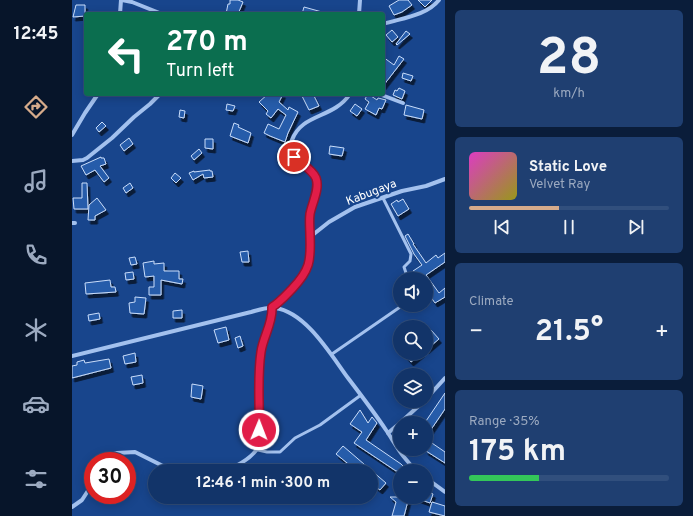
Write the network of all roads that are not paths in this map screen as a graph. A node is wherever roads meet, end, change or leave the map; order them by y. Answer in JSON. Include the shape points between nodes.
{"nodes":[{"id":1,"x":122,"y":0,"type":"edge"},
{"id":2,"x":360,"y":0,"type":"edge"},
{"id":3,"x":439,"y":0,"type":"edge"},
{"id":4,"x":120,"y":12,"type":"edge"},
{"id":5,"x":157,"y":12,"type":"edge"},
{"id":6,"x":359,"y":12,"type":"edge"},
{"id":7,"x":385,"y":23,"type":"edge"},
{"id":8,"x":97,"y":96,"type":"edge"},
{"id":9,"x":158,"y":96,"type":"edge"},
{"id":10,"x":348,"y":96,"type":"edge"},
{"id":11,"x":384,"y":96,"type":"edge"},
{"id":12,"x":403,"y":104,"type":"dead end"},
{"id":13,"x":72,"y":135,"type":"edge"},
{"id":14,"x":72,"y":161,"type":"edge"},
{"id":15,"x":445,"y":179,"type":"edge"},
{"id":16,"x":383,"y":198,"type":"junction"},
{"id":17,"x":310,"y":237,"type":"junction"},
{"id":18,"x":406,"y":272,"type":"edge"},
{"id":19,"x":272,"y":307,"type":"junction"},
{"id":20,"x":393,"y":312,"type":"edge"},
{"id":21,"x":332,"y":354,"type":"junction"},
{"id":22,"x":72,"y":356,"type":"edge"},
{"id":23,"x":445,"y":378,"type":"edge"},
{"id":24,"x":433,"y":391,"type":"edge"},
{"id":25,"x":361,"y":395,"type":"junction"},
{"id":26,"x":416,"y":408,"type":"edge"},
{"id":27,"x":408,"y":416,"type":"edge"},
{"id":28,"x":393,"y":429,"type":"edge"},
{"id":29,"x":388,"y":433,"type":"junction"},
{"id":30,"x":258,"y":450,"type":"junction"},
{"id":31,"x":136,"y":452,"type":"edge"},
{"id":32,"x":159,"y":464,"type":"edge"},
{"id":33,"x":238,"y":464,"type":"edge"},
{"id":34,"x":410,"y":464,"type":"edge"},
{"id":35,"x":433,"y":483,"type":"edge"},
{"id":36,"x":445,"y":492,"type":"edge"},
{"id":37,"x":84,"y":497,"type":"edge"},
{"id":38,"x":72,"y":507,"type":"edge"}],
"edges":[{"from":1,"to":4,"type":"street"},
{"from":1,"to":5,"type":"street"},
{"from":2,"to":6,"type":"street"},
{"from":3,"to":7,"type":"street","via":[[423,12]]},
{"from":8,"to":13,"type":"street"},
{"from":9,"to":14,"type":"street","via":[[87,158]]},
{"from":10,"to":17,"type":"street","via":[[338,107],[301,125],[292,141],[291,152],[294,157],[315,176],[316,181],[317,187],[310,214]]},
{"from":11,"to":12,"type":"street"},
{"from":15,"to":16,"type":"street","name":"Kabugaya"},
{"from":16,"to":17,"type":"street","name":"Kabugaya","via":[[343,213]]},
{"from":16,"to":18,"type":"lane","via":[[411,254],[410,261],[404,266]]},
{"from":17,"to":19,"type":"street","via":[[306,272]]},
{"from":19,"to":21,"type":"street","via":[[287,312],[303,322]]},
{"from":19,"to":22,"type":"street"},
{"from":19,"to":30,"type":"street","via":[[272,319],[260,363]]},
{"from":20,"to":21,"type":"lane"},
{"from":21,"to":25,"type":"street"},
{"from":23,"to":24,"type":"street"},
{"from":25,"to":29,"type":"street"},
{"from":25,"to":30,"type":"lane","via":[[320,425],[295,438],[280,452]]},
{"from":26,"to":27,"type":"street"},
{"from":28,"to":29,"type":"street"},
{"from":29,"to":34,"type":"street"},
{"from":30,"to":33,"type":"street"},
{"from":31,"to":32,"type":"street"},
{"from":35,"to":36,"type":"street"},
{"from":37,"to":38,"type":"street"}]}
